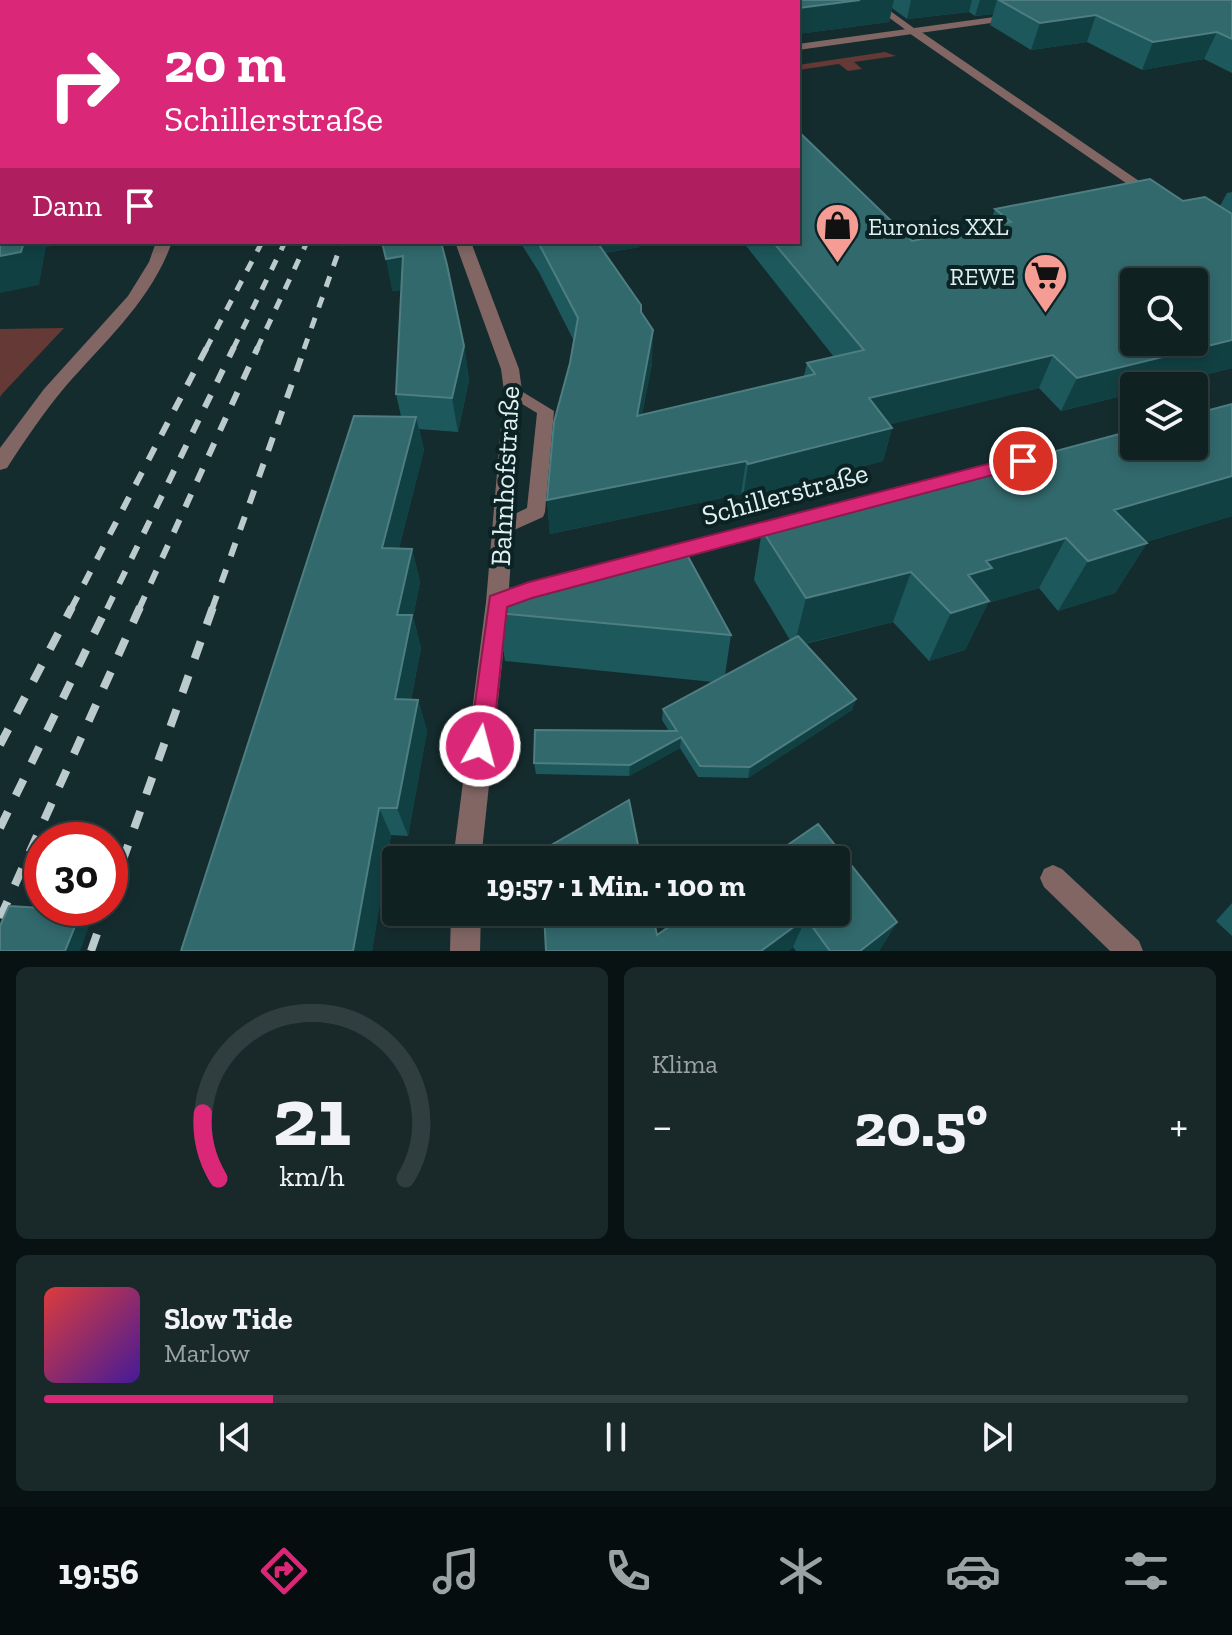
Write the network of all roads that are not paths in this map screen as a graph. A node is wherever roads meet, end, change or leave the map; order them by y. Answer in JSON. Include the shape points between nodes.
{"nodes":[{"id":1,"x":869,"y":0,"type":"edge"},
{"id":2,"x":1033,"y":14,"type":"edge"},
{"id":3,"x":913,"y":31,"type":"junction"},
{"id":4,"x":800,"y":47,"type":"edge"},
{"id":5,"x":1168,"y":205,"type":"edge"},
{"id":6,"x":163,"y":244,"type":"edge"},
{"id":7,"x":464,"y":244,"type":"edge"},
{"id":8,"x":513,"y":391,"type":"junction"},
{"id":9,"x":0,"y":463,"type":"edge"},
{"id":10,"x":923,"y":487,"type":"edge"},
{"id":11,"x":501,"y":529,"type":"junction"},
{"id":12,"x":497,"y":602,"type":"junction"},
{"id":13,"x":469,"y":846,"type":"edge"},
{"id":14,"x":1053,"y":878,"type":"dead end"},
{"id":15,"x":466,"y":926,"type":"edge"},
{"id":16,"x":465,"y":951,"type":"edge"},
{"id":17,"x":1129,"y":951,"type":"edge"}],
"edges":[{"from":1,"to":3,"type":"lane"},
{"from":2,"to":3,"type":"street"},
{"from":3,"to":4,"type":"street"},
{"from":3,"to":5,"type":"street"},
{"from":6,"to":9,"type":"street","via":[[125,310],[58,383]]},
{"from":7,"to":8,"type":"street","name":"Bahnhofstraße","via":[[510,369]]},
{"from":8,"to":11,"type":"street","name":"Bahnhofstraße"},
{"from":8,"to":11,"type":"lane","via":[[546,411],[536,512]]},
{"from":10,"to":12,"type":"street","name":"Schillerstraße"},
{"from":11,"to":12,"type":"street","name":"Bahnhofstraße"},
{"from":12,"to":13,"type":"street","name":"Bahnhofstraße"},
{"from":14,"to":17,"type":"lane"},
{"from":15,"to":16,"type":"street"}]}
